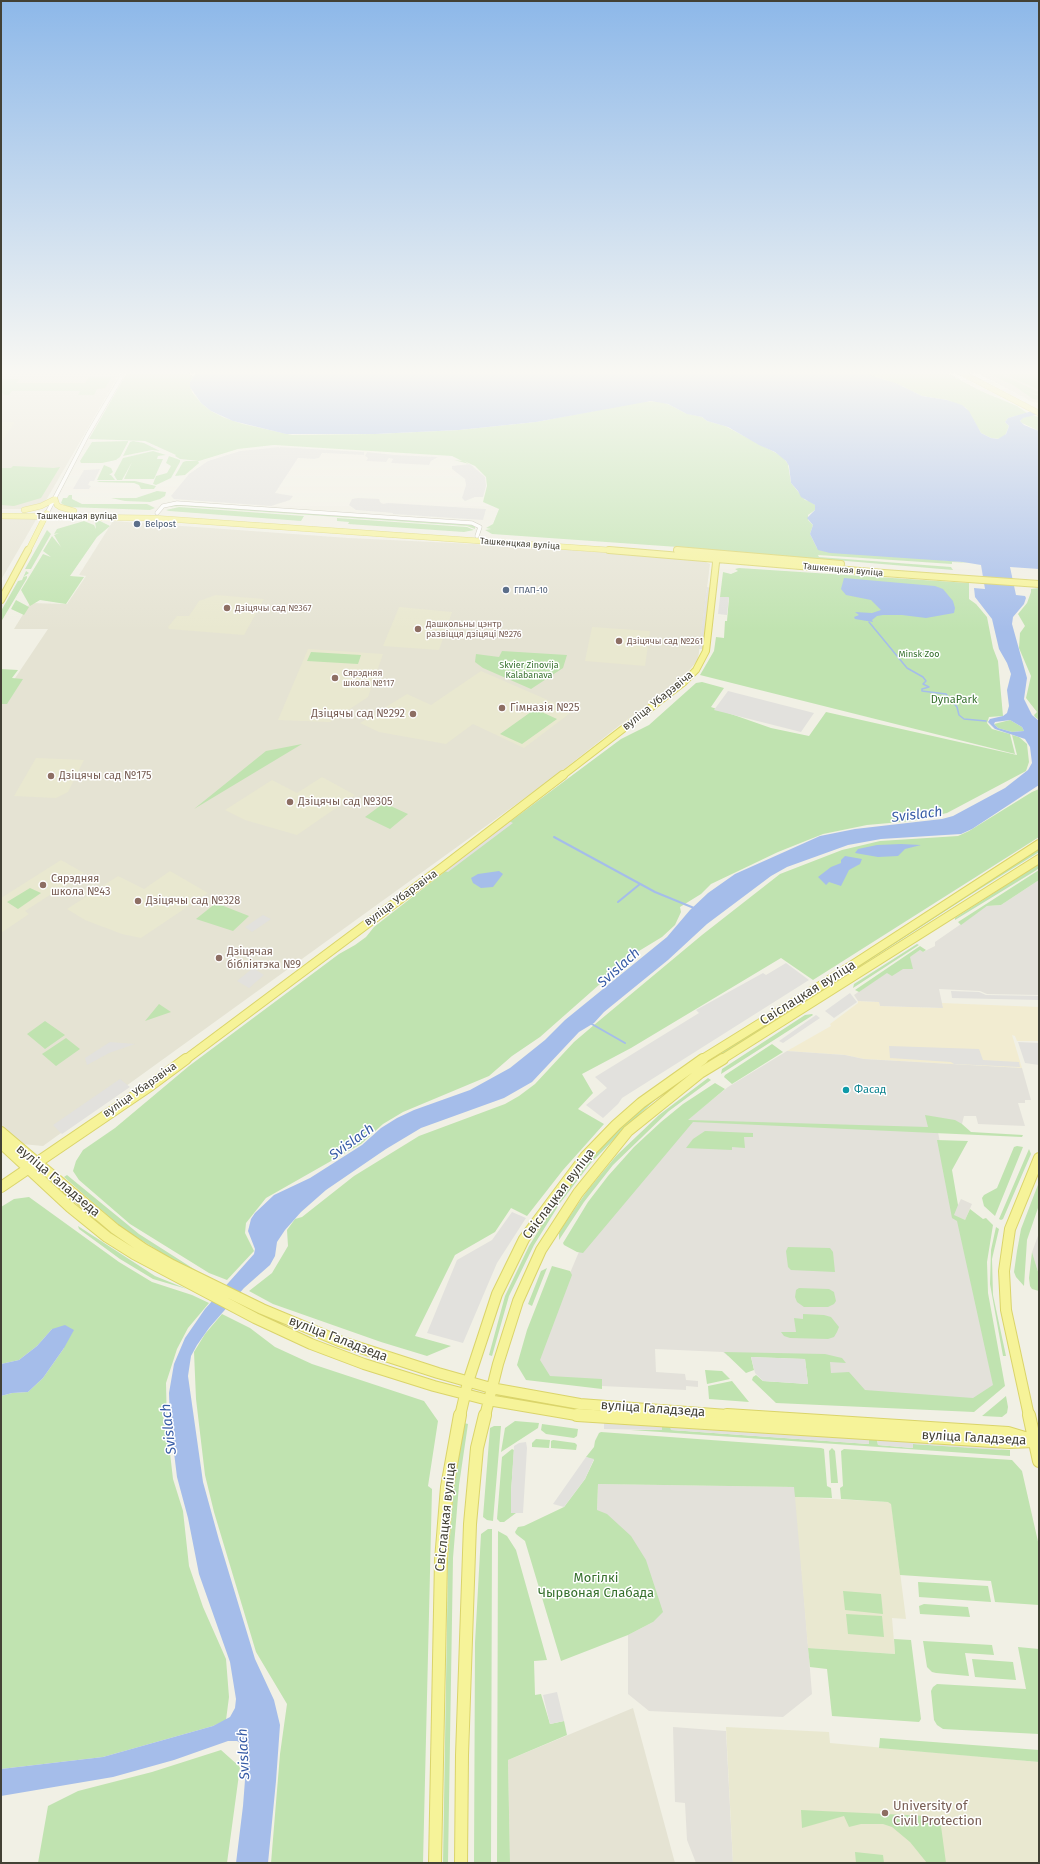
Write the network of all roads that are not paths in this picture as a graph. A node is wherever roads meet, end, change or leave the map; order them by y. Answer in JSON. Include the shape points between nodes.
{"nodes":[{"id":1,"x":76,"y":458,"type":"edge"},
{"id":2,"x":55,"y":499,"type":"junction"},
{"id":3,"x":1,"y":510,"type":"edge"},
{"id":4,"x":24,"y":510,"type":"junction"},
{"id":5,"x":46,"y":513,"type":"junction"},
{"id":6,"x":72,"y":513,"type":"junction"},
{"id":7,"x":1,"y":516,"type":"edge"},
{"id":8,"x":15,"y":516,"type":"junction"},
{"id":9,"x":155,"y":516,"type":"junction"},
{"id":10,"x":39,"y":527,"type":"junction"},
{"id":11,"x":476,"y":538,"type":"junction"},
{"id":12,"x":717,"y":556,"type":"junction"},
{"id":13,"x":1039,"y":579,"type":"edge"},
{"id":14,"x":1025,"y":581,"type":"junction"},
{"id":15,"x":1039,"y":584,"type":"edge"},
{"id":16,"x":1,"y":600,"type":"edge"},
{"id":17,"x":1039,"y":844,"type":"edge"},
{"id":18,"x":1039,"y":859,"type":"edge"},
{"id":19,"x":1,"y":1132,"type":"edge"},
{"id":20,"x":1,"y":1142,"type":"edge"},
{"id":21,"x":1039,"y":1158,"type":"edge"},
{"id":22,"x":37,"y":1164,"type":"junction"},
{"id":23,"x":28,"y":1170,"type":"junction"},
{"id":24,"x":1,"y":1187,"type":"edge"},
{"id":25,"x":201,"y":1285,"type":"junction"},
{"id":26,"x":468,"y":1382,"type":"junction"},
{"id":27,"x":465,"y":1394,"type":"junction"},
{"id":28,"x":490,"y":1394,"type":"junction"},
{"id":29,"x":1034,"y":1441,"type":"junction"},
{"id":30,"x":1039,"y":1460,"type":"edge"},
{"id":31,"x":435,"y":1863,"type":"edge"},
{"id":32,"x":461,"y":1863,"type":"edge"}],
"edges":[{"from":1,"to":2,"type":"street"},
{"from":2,"to":4,"type":"main road"},
{"from":2,"to":5,"type":"street"},
{"from":2,"to":6,"type":"main road","via":[[60,507]]},
{"from":3,"to":4,"type":"main road","name":"Ташкенцкая вуліца"},
{"from":4,"to":5,"type":"main road","name":"Ташкенцкая вуліца"},
{"from":5,"to":6,"type":"main road","name":"Ташкенцкая вуліца"},
{"from":5,"to":8,"type":"main road","name":"Ташкенцкая вуліца"},
{"from":5,"to":10,"type":"main road"},
{"from":6,"to":9,"type":"main road","name":"Ташкенцкая вуліца"},
{"from":6,"to":10,"type":"main road"},
{"from":7,"to":8,"type":"main road","name":"Ташкенцкая вуліца"},
{"from":8,"to":10,"type":"main road","via":[[28,519]]},
{"from":9,"to":11,"type":"main road","name":"Ташкенцкая вуліца"},
{"from":9,"to":11,"type":"street","via":[[163,506],[177,503],[373,516],[472,523],[480,527]]},
{"from":10,"to":16,"type":"main road"},
{"from":11,"to":12,"type":"main road","name":"Ташкенцкая вуліца"},
{"from":12,"to":14,"type":"main road","name":"Ташкенцкая вуліца"},
{"from":12,"to":22,"type":"main road","name":"вуліца Убарэвіча","via":[[706,651],[696,670],[684,682],[443,867],[151,1085]]},
{"from":13,"to":14,"type":"main road","name":"Ташкенцкая вуліца"},
{"from":14,"to":15,"type":"main road","name":"Ташкенцкая вуліца"},
{"from":17,"to":26,"type":"main road","name":"Свіслацкая вуліца","via":[[694,1064],[616,1125],[585,1157],[524,1239],[497,1294]]},
{"from":18,"to":28,"type":"main road","name":"Свіслацкая вуліца","via":[[700,1074],[661,1102],[628,1131],[578,1193],[541,1250],[518,1301]]},
{"from":19,"to":22,"type":"main road","name":"вуліца Галадзеда"},
{"from":20,"to":23,"type":"main road","name":"вуліца Галадзеда"},
{"from":21,"to":29,"type":"main road","via":[[1010,1229],[1004,1271],[1006,1310]]},
{"from":22,"to":23,"type":"main road","name":"вуліца Убарэвіча"},
{"from":22,"to":25,"type":"main road","name":"вуліца Галадзеда","via":[[115,1229]]},
{"from":23,"to":24,"type":"main road","name":"вуліца Убарэвіча"},
{"from":23,"to":25,"type":"main road","name":"вуліца Галадзеда","via":[[107,1237],[134,1254]]},
{"from":25,"to":26,"type":"main road","name":"вуліца Галадзеда","via":[[339,1342]]},
{"from":25,"to":27,"type":"main road","name":"вуліца Галадзеда","via":[[255,1318],[334,1354]]},
{"from":26,"to":27,"type":"main road","name":"Свіслацкая вуліца"},
{"from":26,"to":28,"type":"main road","name":"вуліца Галадзеда"},
{"from":27,"to":28,"type":"main road","name":"вуліца Галадзеда"},
{"from":27,"to":31,"type":"main road","name":"Свіслацкая вуліца","via":[[446,1487],[441,1560]]},
{"from":28,"to":29,"type":"main road","name":"вуліца Галадзеда","via":[[588,1418],[671,1420],[1009,1442]]},
{"from":28,"to":32,"type":"main road","name":"Свіслацкая вуліца","via":[[477,1448],[470,1524]]},
{"from":29,"to":30,"type":"main road"}]}
